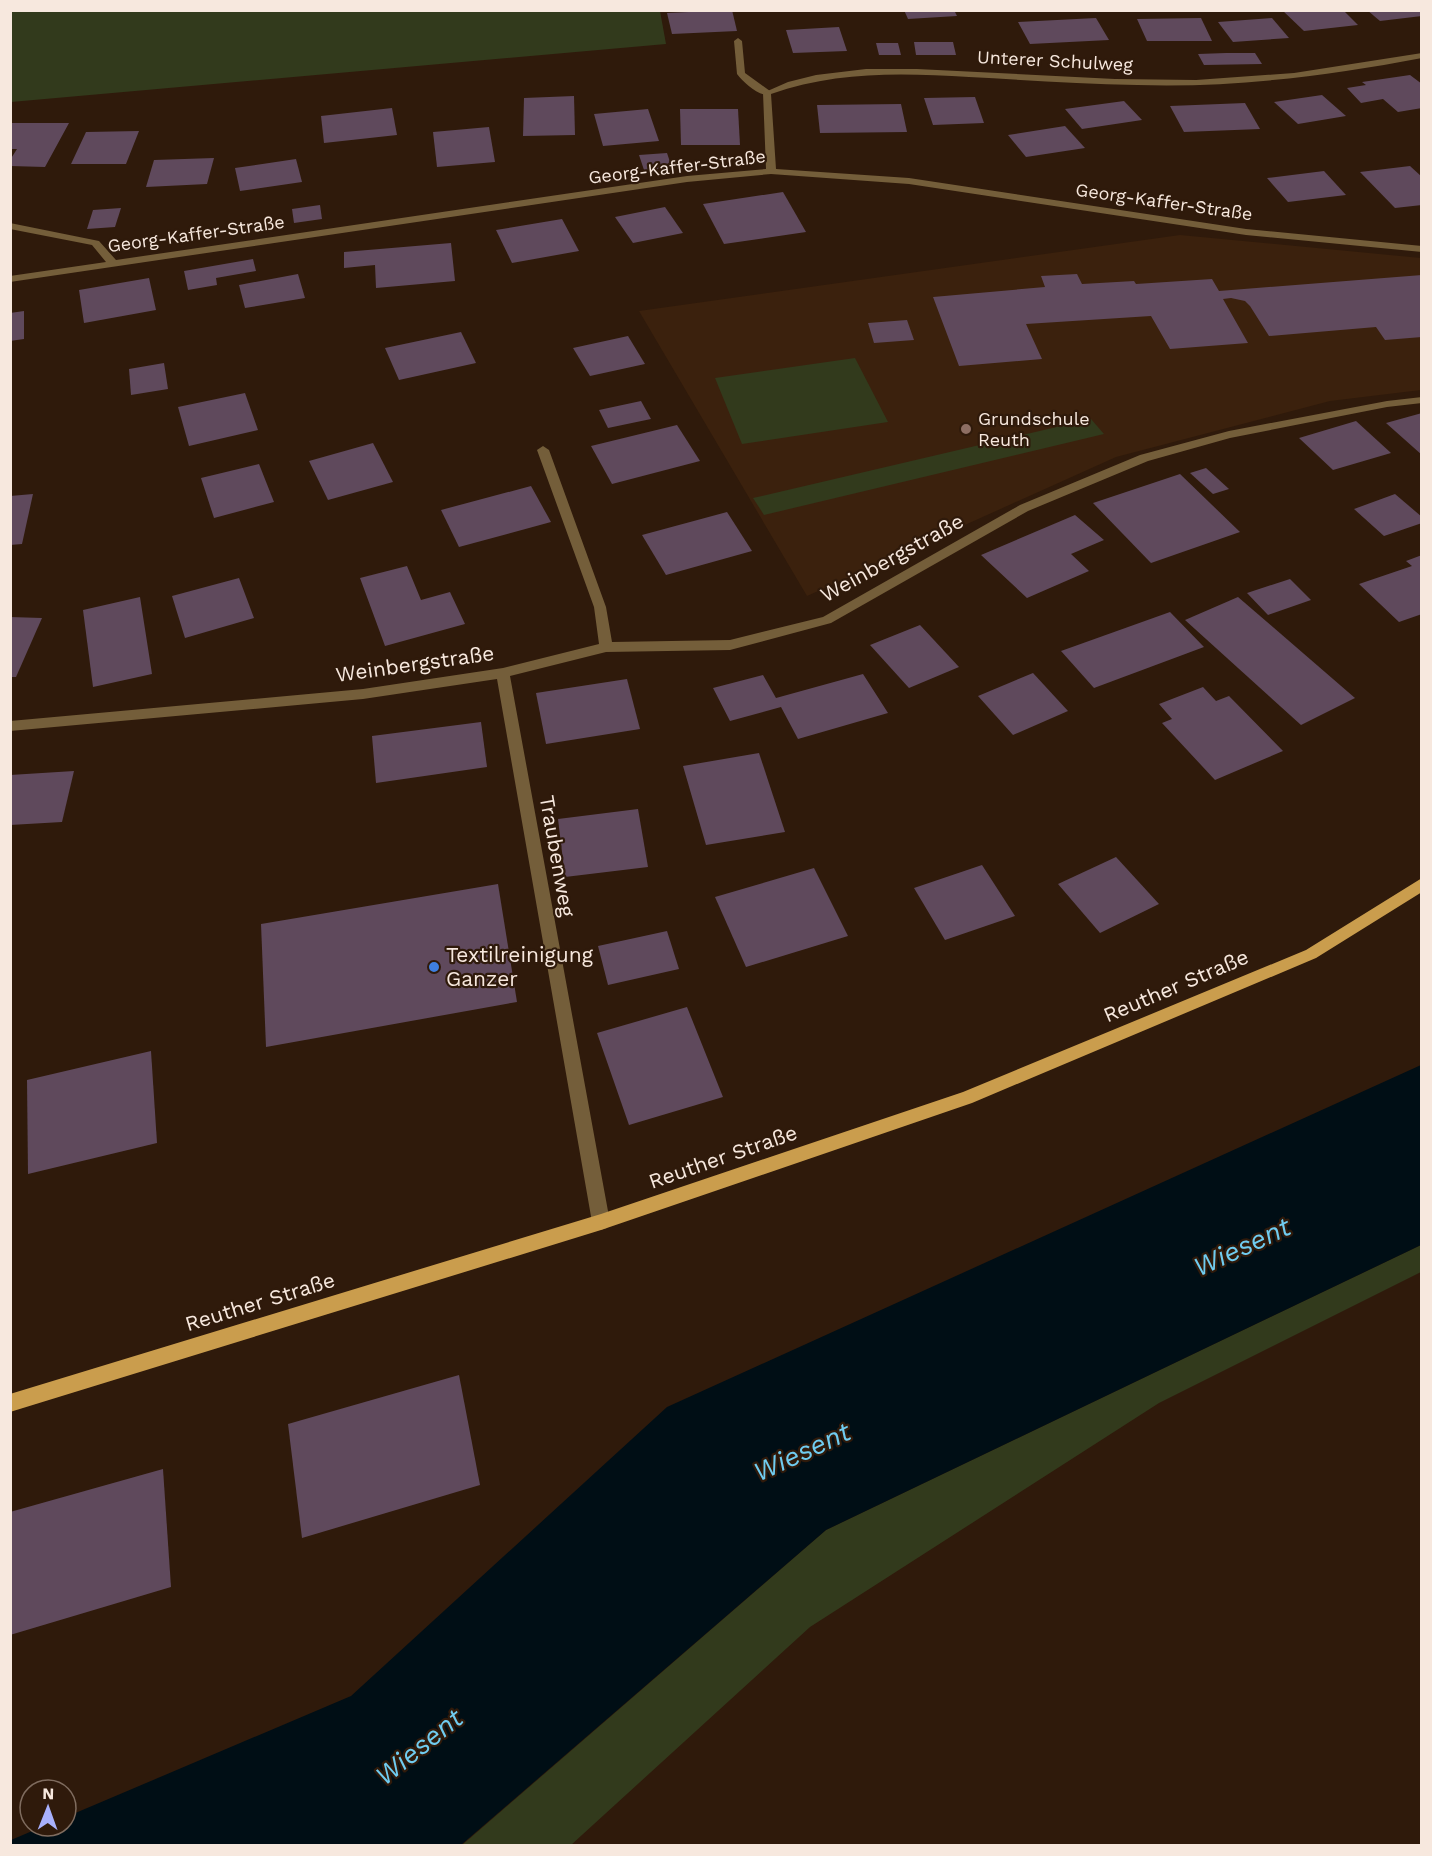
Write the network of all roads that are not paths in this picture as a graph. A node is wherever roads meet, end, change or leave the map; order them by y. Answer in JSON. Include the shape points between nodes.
{"nodes":[{"id":1,"x":738,"y":41,"type":"dead end"},
{"id":2,"x":1422,"y":55,"type":"edge"},
{"id":3,"x":767,"y":93,"type":"junction"},
{"id":4,"x":771,"y":171,"type":"junction"},
{"id":5,"x":10,"y":226,"type":"edge"},
{"id":6,"x":1422,"y":249,"type":"edge"},
{"id":7,"x":113,"y":263,"type":"junction"},
{"id":8,"x":10,"y":279,"type":"edge"},
{"id":9,"x":1422,"y":400,"type":"edge"},
{"id":10,"x":543,"y":450,"type":"dead end"},
{"id":11,"x":606,"y":646,"type":"junction"},
{"id":12,"x":503,"y":673,"type":"junction"},
{"id":13,"x":10,"y":726,"type":"edge"},
{"id":14,"x":1422,"y":884,"type":"edge"},
{"id":15,"x":601,"y":1222,"type":"junction"},
{"id":16,"x":10,"y":1402,"type":"edge"}],
"edges":[{"from":1,"to":3,"type":"street","via":[[741,79]]},
{"from":2,"to":3,"type":"street","name":"Unterer Schulweg","via":[[1297,76],[1165,83],[859,71],[797,81]]},
{"from":3,"to":4,"type":"street"},
{"from":4,"to":6,"type":"street","name":"Georg-Kaffer-Straße","via":[[909,181],[1246,232]]},
{"from":4,"to":7,"type":"street","name":"Georg-Kaffer-Straße","via":[[687,179]]},
{"from":5,"to":7,"type":"street","via":[[95,243]]},
{"from":7,"to":8,"type":"street","name":"Georg-Kaffer-Straße"},
{"from":9,"to":11,"type":"street","name":"Weinbergstraße","via":[[1229,435],[1144,458],[1024,508],[827,620],[730,645]]},
{"from":10,"to":11,"type":"street","via":[[600,607]]},
{"from":11,"to":12,"type":"street","name":"Weinbergstraße"},
{"from":12,"to":13,"type":"street","name":"Weinbergstraße","via":[[363,694]]},
{"from":12,"to":15,"type":"street","name":"Traubenweg"},
{"from":14,"to":15,"type":"main road","name":"Reuther Straße","via":[[1311,954],[966,1098]]},
{"from":15,"to":16,"type":"main road","name":"Reuther Straße"}]}
